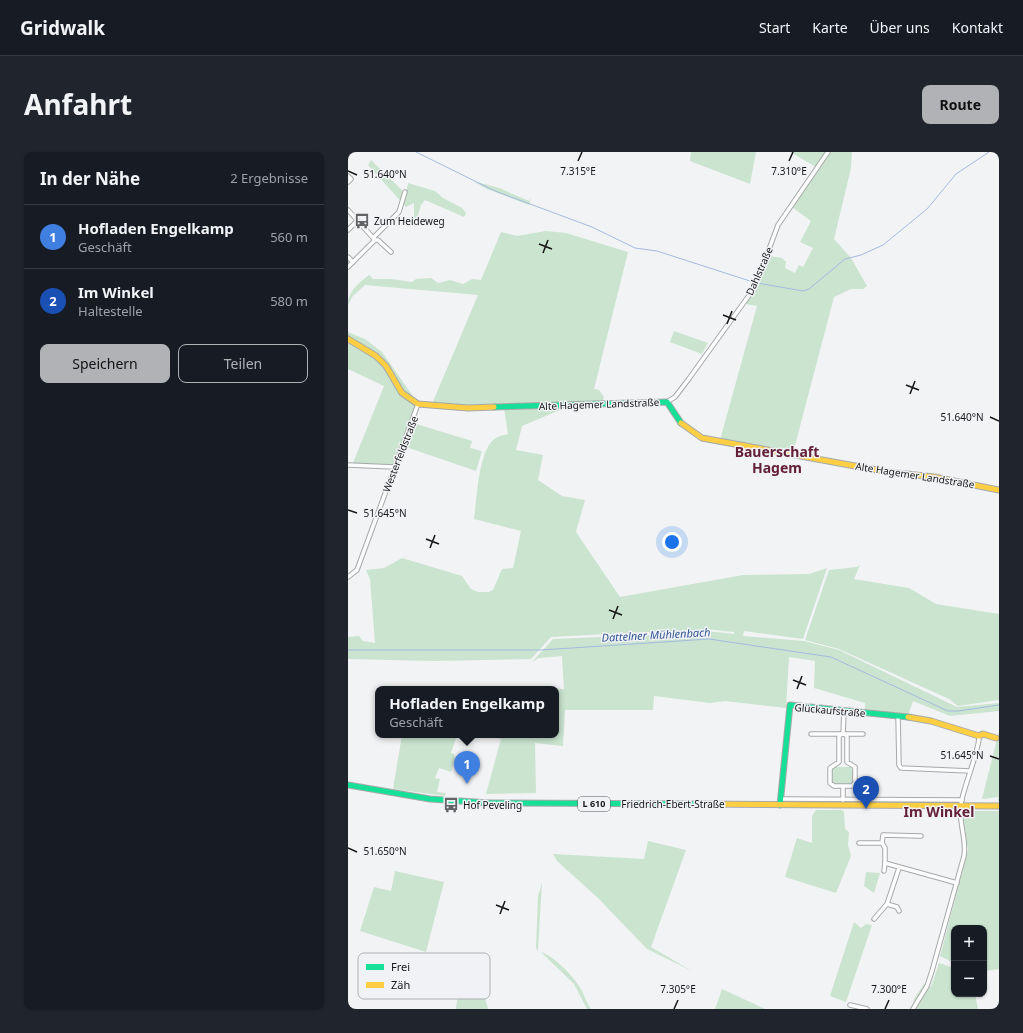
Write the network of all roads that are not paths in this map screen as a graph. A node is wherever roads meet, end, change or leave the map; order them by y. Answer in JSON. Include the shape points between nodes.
{"nodes":[{"id":1,"x":828,"y":152,"type":"edge"},
{"id":2,"x":348,"y":176,"type":"edge"},
{"id":3,"x":348,"y":182,"type":"edge"},
{"id":4,"x":405,"y":192,"type":"dead end"},
{"id":5,"x":348,"y":210,"type":"edge"},
{"id":6,"x":357,"y":221,"type":"junction"},
{"id":7,"x":348,"y":230,"type":"edge"},
{"id":8,"x":374,"y":238,"type":"junction"},
{"id":9,"x":391,"y":252,"type":"dead end"},
{"id":10,"x":348,"y":258,"type":"edge"},
{"id":11,"x":353,"y":262,"type":"junction"},
{"id":12,"x":348,"y":267,"type":"edge"},
{"id":13,"x":348,"y":339,"type":"edge"},
{"id":14,"x":667,"y":402,"type":"junction"},
{"id":15,"x":418,"y":404,"type":"junction"},
{"id":16,"x":348,"y":464,"type":"edge"},
{"id":17,"x":394,"y":467,"type":"junction"},
{"id":18,"x":999,"y":490,"type":"edge"},
{"id":19,"x":348,"y":577,"type":"edge"},
{"id":20,"x":844,"y":710,"type":"junction"},
{"id":21,"x":898,"y":716,"type":"junction"},
{"id":22,"x":811,"y":734,"type":"dead end"},
{"id":23,"x":843,"y":734,"type":"junction"},
{"id":24,"x":863,"y":734,"type":"dead end"},
{"id":25,"x":978,"y":736,"type":"junction"},
{"id":26,"x":996,"y":738,"type":"dead end"},
{"id":27,"x":970,"y":771,"type":"junction"},
{"id":28,"x":348,"y":785,"type":"edge"},
{"id":29,"x":843,"y":787,"type":"junction"},
{"id":30,"x":781,"y":799,"type":"junction"},
{"id":31,"x":843,"y":800,"type":"junction"},
{"id":32,"x":961,"y":803,"type":"junction"},
{"id":33,"x":780,"y":805,"type":"junction"},
{"id":34,"x":999,"y":806,"type":"edge"},
{"id":35,"x":921,"y":836,"type":"dead end"},
{"id":36,"x":858,"y":843,"type":"dead end"},
{"id":37,"x":882,"y":843,"type":"junction"},
{"id":38,"x":884,"y":863,"type":"junction"},
{"id":39,"x":899,"y":868,"type":"junction"},
{"id":40,"x":884,"y":872,"type":"dead end"},
{"id":41,"x":957,"y":882,"type":"junction"},
{"id":42,"x":887,"y":904,"type":"junction"},
{"id":43,"x":900,"y":911,"type":"dead end"},
{"id":44,"x":874,"y":919,"type":"dead end"},
{"id":45,"x":850,"y":1005,"type":"dead end"},
{"id":46,"x":867,"y":1009,"type":"edge"},
{"id":47,"x":913,"y":1009,"type":"edge"}],
"edges":[{"from":1,"to":14,"type":"street","name":"Dahlstraße","via":[[778,225],[750,294],[688,380]]},
{"from":2,"to":3,"type":"street","via":[[351,179]]},
{"from":4,"to":8,"type":"street","via":[[399,212]]},
{"from":5,"to":6,"type":"street"},
{"from":6,"to":7,"type":"street"},
{"from":6,"to":8,"type":"street"},
{"from":8,"to":9,"type":"street"},
{"from":8,"to":11,"type":"street"},
{"from":10,"to":11,"type":"street"},
{"from":11,"to":12,"type":"street"},
{"from":13,"to":15,"type":"street","via":[[376,356],[386,366],[402,393]]},
{"from":14,"to":15,"type":"street","name":"Alte Hagemer Landstraße","via":[[468,408]]},
{"from":14,"to":18,"type":"street","name":"Alte Hagemer Landstraße","via":[[676,420],[689,432],[702,438]]},
{"from":15,"to":17,"type":"street","name":"Westerfeldstraße"},
{"from":16,"to":17,"type":"street"},
{"from":17,"to":19,"type":"street","name":"Westerfeldstraße","via":[[357,570]]},
{"from":20,"to":21,"type":"street","name":"Glückaufstraße"},
{"from":20,"to":23,"type":"street"},
{"from":20,"to":30,"type":"street","name":"Glückaufstraße","via":[[794,705],[788,708]]},
{"from":21,"to":25,"type":"street","name":"Glückaufstraße","via":[[931,721]]},
{"from":21,"to":27,"type":"street","via":[[901,768]]},
{"from":22,"to":23,"type":"street"},
{"from":23,"to":24,"type":"street"},
{"from":23,"to":29,"type":"street","via":[[847,737],[847,762],[855,767],[855,783]]},
{"from":23,"to":29,"type":"street","via":[[839,737],[839,762],[831,767],[830,783]]},
{"from":25,"to":26,"type":"street","name":"Glückaufstraße","via":[[983,734]]},
{"from":25,"to":27,"type":"street"},
{"from":27,"to":32,"type":"street"},
{"from":28,"to":33,"type":"street","name":"Friedrich-Ebert-Straße","number":"L 610","via":[[462,802]]},
{"from":29,"to":31,"type":"street"},
{"from":30,"to":31,"type":"street","name":"Friedrich-Ebert-Straße"},
{"from":30,"to":33,"type":"street","name":"Glückaufstraße"},
{"from":31,"to":32,"type":"street","name":"Friedrich-Ebert-Straße"},
{"from":32,"to":33,"type":"street","name":"Friedrich-Ebert-Straße","number":"L 610"},
{"from":32,"to":34,"type":"street","name":"Friedrich-Ebert-Straße","number":"L 610"},
{"from":32,"to":41,"type":"street","via":[[960,821],[965,850]]},
{"from":35,"to":37,"type":"street","via":[[883,835]]},
{"from":36,"to":37,"type":"street"},
{"from":37,"to":38,"type":"street","via":[[885,848]]},
{"from":38,"to":39,"type":"street"},
{"from":38,"to":40,"type":"street"},
{"from":39,"to":41,"type":"street"},
{"from":39,"to":42,"type":"street"},
{"from":41,"to":47,"type":"street","via":[[928,983]]},
{"from":42,"to":43,"type":"street"},
{"from":42,"to":44,"type":"street"},
{"from":45,"to":46,"type":"street"}]}
